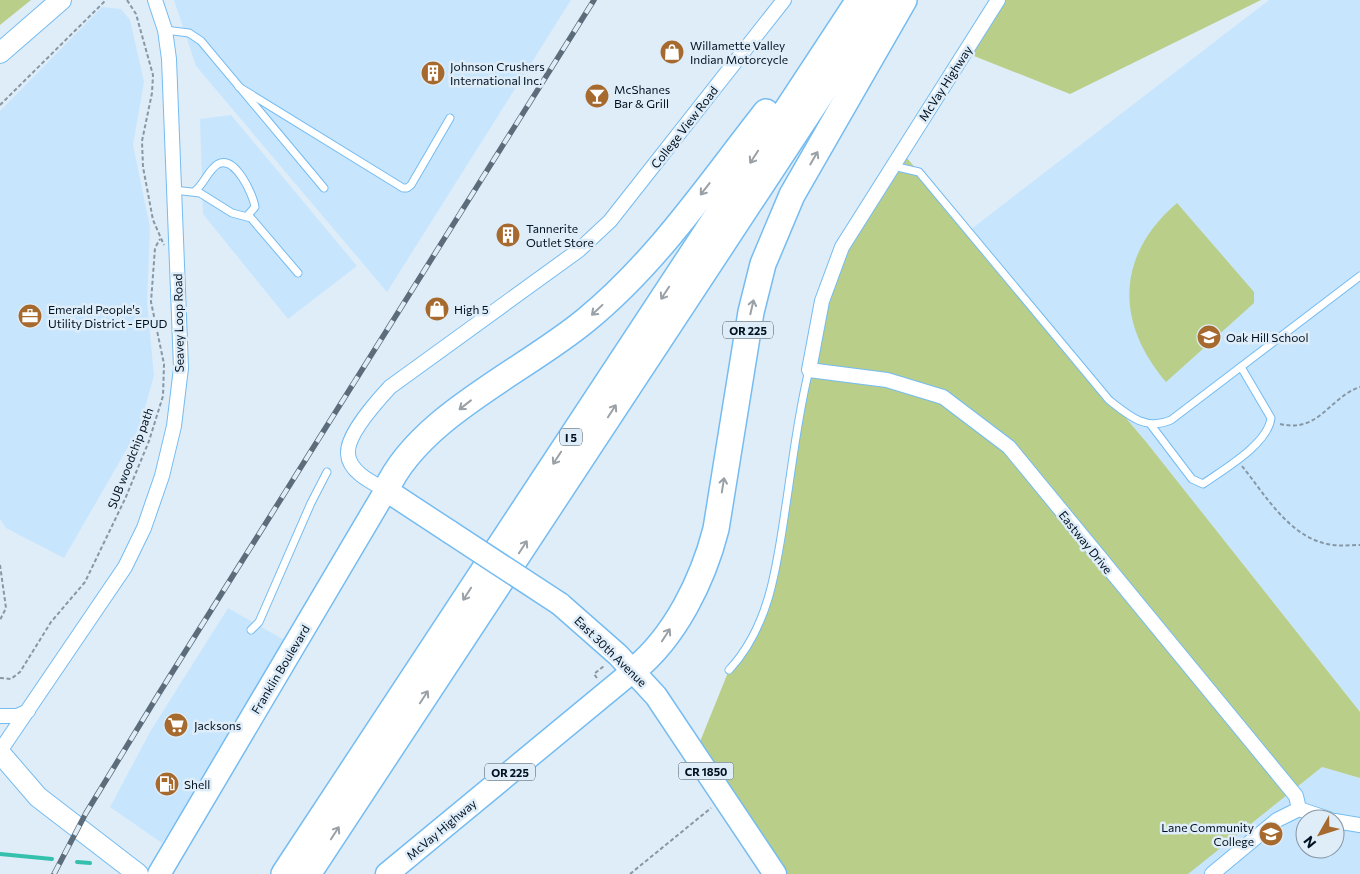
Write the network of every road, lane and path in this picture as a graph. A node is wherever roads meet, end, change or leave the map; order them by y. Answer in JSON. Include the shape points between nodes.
{"nodes":[{"id":1,"x":61,"y":0,"type":"edge"},
{"id":2,"x":106,"y":0,"type":"edge"},
{"id":3,"x":127,"y":0,"type":"edge"},
{"id":4,"x":155,"y":0,"type":"edge"},
{"id":5,"x":784,"y":0,"type":"edge"},
{"id":6,"x":854,"y":0,"type":"edge"},
{"id":7,"x":859,"y":0,"type":"edge"},
{"id":8,"x":883,"y":0,"type":"edge"},
{"id":9,"x":904,"y":0,"type":"edge"},
{"id":10,"x":998,"y":0,"type":"edge"},
{"id":11,"x":165,"y":30,"type":"junction"},
{"id":12,"x":0,"y":53,"type":"edge"},
{"id":13,"x":239,"y":87,"type":"junction"},
{"id":14,"x":0,"y":105,"type":"edge"},
{"id":15,"x":450,"y":118,"type":"dead end"},
{"id":16,"x":892,"y":165,"type":"junction"},
{"id":17,"x":324,"y":188,"type":"dead end"},
{"id":18,"x":174,"y":190,"type":"junction"},
{"id":19,"x":195,"y":191,"type":"junction"},
{"id":20,"x":246,"y":216,"type":"junction"},
{"id":21,"x":298,"y":273,"type":"dead end"},
{"id":22,"x":1360,"y":276,"type":"edge"},
{"id":23,"x":1241,"y":367,"type":"junction"},
{"id":24,"x":809,"y":370,"type":"junction"},
{"id":25,"x":1360,"y":387,"type":"edge"},
{"id":26,"x":1271,"y":422,"type":"junction"},
{"id":27,"x":1151,"y":425,"type":"junction"},
{"id":28,"x":1237,"y":460,"type":"junction"},
{"id":29,"x":327,"y":472,"type":"dead end"},
{"id":30,"x":386,"y":490,"type":"junction"},
{"id":31,"x":1360,"y":545,"type":"edge"},
{"id":32,"x":0,"y":565,"type":"edge"},
{"id":33,"x":0,"y":620,"type":"edge"},
{"id":34,"x":251,"y":630,"type":"dead end"},
{"id":35,"x":634,"y":670,"type":"junction"},
{"id":36,"x":729,"y":670,"type":"dead end"},
{"id":37,"x":0,"y":678,"type":"edge"},
{"id":38,"x":28,"y":711,"type":"junction"},
{"id":39,"x":0,"y":716,"type":"edge"},
{"id":40,"x":0,"y":752,"type":"edge"},
{"id":41,"x":724,"y":797,"type":"junction"},
{"id":42,"x":1299,"y":809,"type":"edge"},
{"id":43,"x":1295,"y":811,"type":"edge"},
{"id":44,"x":1345,"y":823,"type":"edge"},
{"id":45,"x":1360,"y":825,"type":"edge"},
{"id":46,"x":138,"y":874,"type":"edge"},
{"id":47,"x":159,"y":874,"type":"edge"},
{"id":48,"x":284,"y":874,"type":"edge"},
{"id":49,"x":308,"y":874,"type":"edge"},
{"id":50,"x":387,"y":874,"type":"edge"},
{"id":51,"x":630,"y":874,"type":"edge"},
{"id":52,"x":775,"y":874,"type":"edge"},
{"id":53,"x":1212,"y":874,"type":"edge"}],
"edges":[{"from":1,"to":12,"type":"main road"},
{"from":2,"to":14,"type":"path"},
{"from":3,"to":37,"type":"path","name":"SUB woodchip path","via":[[136,14],[153,75],[142,141],[147,190],[160,239],[155,248],[151,302],[164,364],[162,396],[149,441],[125,499],[85,582],[51,622],[20,672],[11,679]]},
{"from":4,"to":11,"type":"street","name":"Seavey Loop Road"},
{"from":5,"to":30,"type":"street","name":"College View Road","via":[[610,221],[579,250],[390,387],[376,402],[351,440],[348,455],[356,470]]},
{"from":6,"to":30,"type":"highway","one_way":true,"via":[[656,251],[626,284],[586,320],[430,433],[408,455]]},
{"from":7,"to":48,"type":"highway","number":"I 5","one_way":true},
{"from":49,"to":8,"type":"highway","number":"I 5","one_way":true},
{"from":35,"to":9,"type":"highway","number":"OR 225","one_way":true,"via":[[652,656],[697,585],[709,556],[751,312],[763,264],[778,226],[792,195]]},
{"from":10,"to":16,"type":"street","name":"McVay Highway"},
{"from":11,"to":13,"type":"lane","via":[[190,33],[201,41]]},
{"from":11,"to":18,"type":"street","name":"Seavey Loop Road"},
{"from":13,"to":15,"type":"lane","via":[[403,188],[411,185]]},
{"from":13,"to":17,"type":"lane"},
{"from":16,"to":24,"type":"street","via":[[842,247],[822,301]]},
{"from":16,"to":27,"type":"lane","via":[[924,176],[1109,400],[1128,415]]},
{"from":18,"to":19,"type":"lane"},
{"from":18,"to":38,"type":"street","name":"Seavey Loop Road","via":[[181,368],[174,426],[162,476],[144,528],[125,567]]},
{"from":19,"to":20,"type":"lane","via":[[232,213]]},
{"from":19,"to":20,"type":"lane","via":[[219,163],[232,166],[253,196],[255,207]]},
{"from":20,"to":21,"type":"lane"},
{"from":22,"to":23,"type":"lane"},
{"from":23,"to":26,"type":"lane","via":[[1272,418]]},
{"from":23,"to":27,"type":"lane","via":[[1171,420]]},
{"from":24,"to":36,"type":"lane","via":[[775,578],[762,618],[738,661]]},
{"from":24,"to":42,"type":"street","name":"Eastway Drive","via":[[887,380],[942,397],[1008,447],[1296,796]]},
{"from":25,"to":26,"type":"path","via":[[1306,425]]},
{"from":26,"to":28,"type":"lane","via":[[1261,438]]},
{"from":27,"to":28,"type":"lane","via":[[1199,484]]},
{"from":28,"to":31,"type":"path","via":[[1283,519],[1307,535],[1331,545]]},
{"from":29,"to":34,"type":"lane","via":[[259,622]]},
{"from":30,"to":35,"type":"main road","name":"East 30th Avenue","bridge":true,"via":[[560,604]]},
{"from":30,"to":47,"type":"main road","name":"Franklin Boulevard"},
{"from":32,"to":33,"type":"path","via":[[6,608]]},
{"from":35,"to":41,"type":"main road","name":"East 30th Avenue","number":"CR 1850","via":[[656,696]]},
{"from":35,"to":50,"type":"main road","name":"McVay Highway","number":"OR 225"},
{"from":38,"to":39,"type":"street","via":[[17,716]]},
{"from":38,"to":40,"type":"street","name":"Seavey Loop Road"},
{"from":40,"to":46,"type":"main road","via":[[38,797]]},
{"from":41,"to":51,"type":"path"},
{"from":41,"to":52,"type":"main road","name":"East 30th Avenue","number":"CR 1850"},
{"from":43,"to":53,"type":"street","via":[[1277,820]]},
{"from":44,"to":45,"type":"street"}]}
